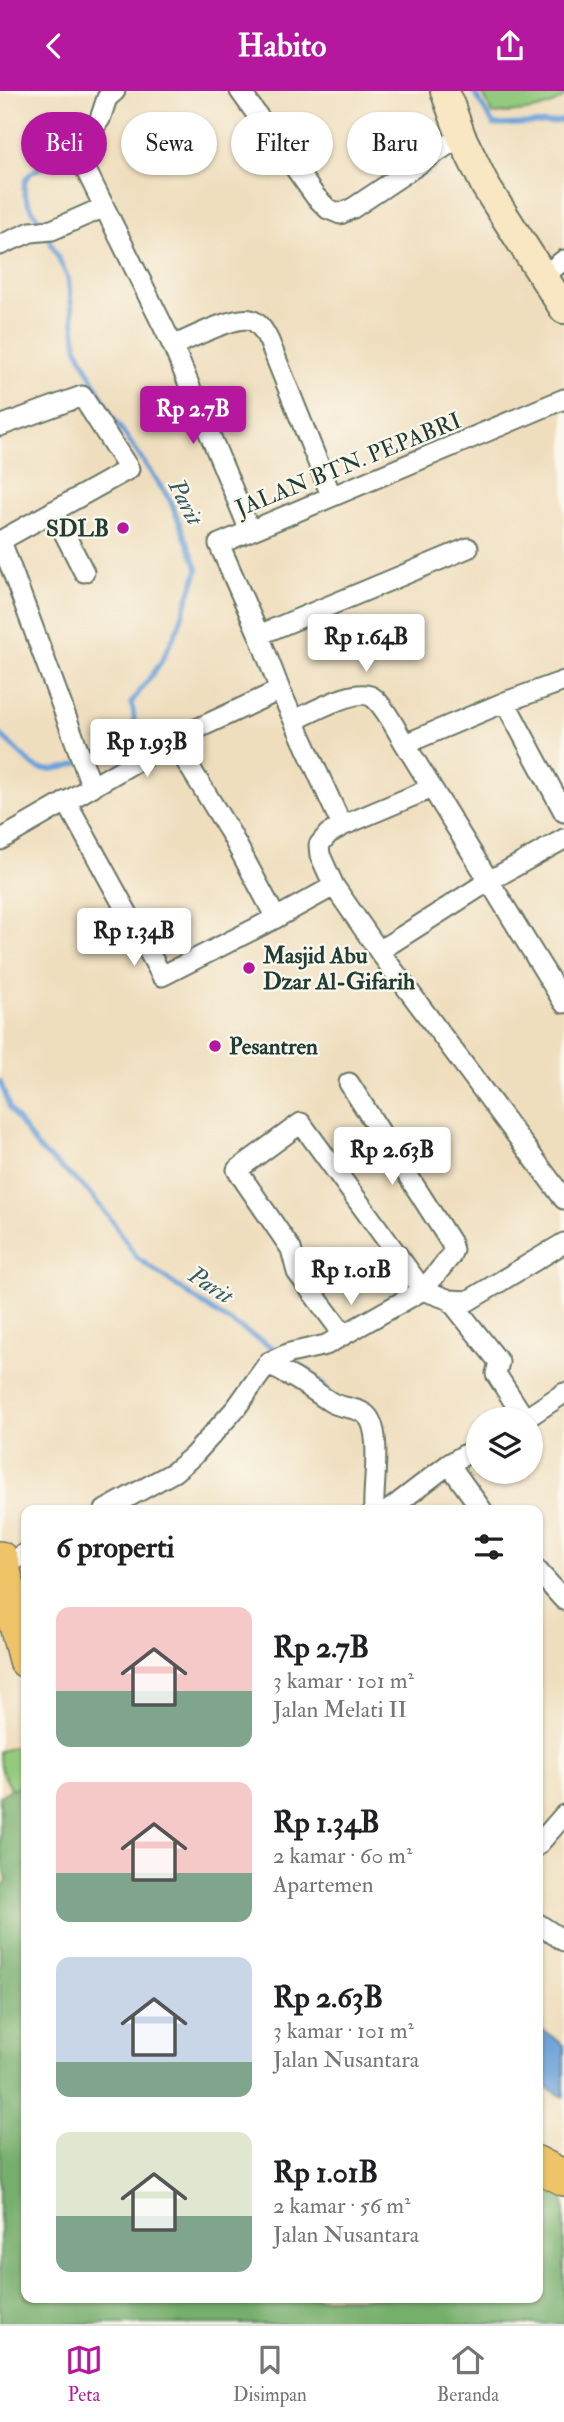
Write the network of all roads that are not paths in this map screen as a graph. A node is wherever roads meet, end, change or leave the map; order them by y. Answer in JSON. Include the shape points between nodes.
{"nodes":[{"id":1,"x":116,"y":91,"type":"edge"},
{"id":2,"x":240,"y":91,"type":"edge"},
{"id":3,"x":445,"y":91,"type":"edge"},
{"id":4,"x":461,"y":136,"type":"junction"},
{"id":5,"x":104,"y":207,"type":"junction"},
{"id":6,"x":0,"y":245,"type":"edge"},
{"id":7,"x":553,"y":268,"type":"edge"},
{"id":8,"x":564,"y":309,"type":"edge"},
{"id":9,"x":173,"y":346,"type":"junction"},
{"id":10,"x":564,"y":399,"type":"edge"},
{"id":11,"x":0,"y":426,"type":"edge"},
{"id":12,"x":331,"y":495,"type":"junction"},
{"id":13,"x":52,"y":511,"type":"junction"},
{"id":14,"x":250,"y":531,"type":"junction"},
{"id":15,"x":0,"y":541,"type":"edge"},
{"id":16,"x":468,"y":548,"type":"dead end"},
{"id":17,"x":84,"y":572,"type":"dead end"},
{"id":18,"x":259,"y":635,"type":"junction"},
{"id":19,"x":564,"y":681,"type":"edge"},
{"id":20,"x":280,"y":690,"type":"junction"},
{"id":21,"x":505,"y":702,"type":"junction"},
{"id":22,"x":295,"y":720,"type":"junction"},
{"id":23,"x":173,"y":740,"type":"junction"},
{"id":24,"x":405,"y":744,"type":"junction"},
{"id":25,"x":85,"y":771,"type":"junction"},
{"id":26,"x":432,"y":788,"type":"junction"},
{"id":27,"x":66,"y":800,"type":"junction"},
{"id":28,"x":564,"y":812,"type":"edge"},
{"id":29,"x":342,"y":826,"type":"junction"},
{"id":30,"x":564,"y":839,"type":"edge"},
{"id":31,"x":0,"y":840,"type":"edge"},
{"id":32,"x":489,"y":881,"type":"junction"},
{"id":33,"x":334,"y":886,"type":"junction"},
{"id":34,"x":275,"y":918,"type":"junction"},
{"id":35,"x":379,"y":951,"type":"junction"},
{"id":36,"x":564,"y":1003,"type":"edge"},
{"id":37,"x":349,"y":1083,"type":"dead end"},
{"id":38,"x":564,"y":1199,"type":"edge"},
{"id":39,"x":564,"y":1243,"type":"edge"},
{"id":40,"x":423,"y":1290,"type":"junction"},
{"id":41,"x":450,"y":1300,"type":"junction"},
{"id":42,"x":344,"y":1335,"type":"junction"},
{"id":43,"x":268,"y":1364,"type":"junction"},
{"id":44,"x":564,"y":1393,"type":"edge"},
{"id":45,"x":517,"y":1407,"type":"edge"},
{"id":46,"x":543,"y":1407,"type":"edge"},
{"id":47,"x":466,"y":1454,"type":"edge"},
{"id":48,"x":449,"y":1464,"type":"junction"},
{"id":49,"x":114,"y":1505,"type":"edge"},
{"id":50,"x":374,"y":1505,"type":"edge"},
{"id":51,"x":395,"y":1505,"type":"edge"},
{"id":52,"x":478,"y":1505,"type":"edge"},
{"id":53,"x":7,"y":1561,"type":"edge"},
{"id":54,"x":543,"y":1577,"type":"edge"},
{"id":55,"x":564,"y":1600,"type":"edge"},
{"id":56,"x":21,"y":1634,"type":"edge"},
{"id":57,"x":564,"y":1815,"type":"edge"},
{"id":58,"x":543,"y":1839,"type":"edge"},
{"id":59,"x":543,"y":1927,"type":"edge"},
{"id":60,"x":564,"y":1941,"type":"edge"},
{"id":61,"x":543,"y":2167,"type":"edge"},
{"id":62,"x":564,"y":2178,"type":"edge"}],
"edges":[{"from":1,"to":5,"type":"street","via":[[107,98],[100,119],[80,149]]},
{"from":2,"to":4,"type":"street","via":[[316,196],[340,214]]},
{"from":3,"to":4,"type":"main road"},
{"from":4,"to":7,"type":"main road","via":[[486,187]]},
{"from":5,"to":6,"type":"street","via":[[52,230],[31,232]]},
{"from":5,"to":9,"type":"street"},
{"from":7,"to":8,"type":"main road"},
{"from":9,"to":12,"type":"street","via":[[235,321],[257,324],[269,341]]},
{"from":9,"to":14,"type":"street"},
{"from":10,"to":12,"type":"street","name":"JALAN BTN. PEPABRI"},
{"from":11,"to":13,"type":"street","via":[[82,396],[129,469]]},
{"from":12,"to":14,"type":"street","name":"JALAN BTN. PEPABRI"},
{"from":13,"to":15,"type":"street"},
{"from":13,"to":17,"type":"street"},
{"from":14,"to":18,"type":"street","name":"JALAN BTN. PEPABRI","via":[[219,544]]},
{"from":15,"to":25,"type":"street"},
{"from":16,"to":18,"type":"street"},
{"from":18,"to":20,"type":"street","name":"JALAN BTN. PEPABRI"},
{"from":19,"to":21,"type":"street"},
{"from":20,"to":22,"type":"street","name":"JALAN BTN. PEPABRI"},
{"from":20,"to":23,"type":"street"},
{"from":21,"to":24,"type":"street"},
{"from":21,"to":28,"type":"street"},
{"from":22,"to":24,"type":"street","via":[[366,694],[377,701]]},
{"from":22,"to":29,"type":"street","name":"JALAN BTN. PEPABRI"},
{"from":23,"to":25,"type":"street"},
{"from":23,"to":34,"type":"street","via":[[231,834]]},
{"from":24,"to":26,"type":"street"},
{"from":25,"to":27,"type":"street"},
{"from":26,"to":29,"type":"street"},
{"from":26,"to":32,"type":"street"},
{"from":27,"to":31,"type":"street"},
{"from":27,"to":34,"type":"street","via":[[162,976]]},
{"from":29,"to":33,"type":"street","via":[[320,845]]},
{"from":30,"to":32,"type":"street"},
{"from":32,"to":35,"type":"street"},
{"from":32,"to":36,"type":"street"},
{"from":33,"to":34,"type":"street"},
{"from":33,"to":35,"type":"street"},
{"from":35,"to":38,"type":"street"},
{"from":37,"to":40,"type":"street","via":[[451,1243],[450,1257]]},
{"from":39,"to":41,"type":"street","via":[[468,1301]]},
{"from":40,"to":41,"type":"street"},
{"from":40,"to":42,"type":"street"},
{"from":40,"to":42,"type":"street","via":[[301,1123],[237,1170],[291,1249],[297,1272]]},
{"from":41,"to":45,"type":"street","via":[[499,1362],[496,1374]]},
{"from":42,"to":43,"type":"street","via":[[326,1346],[290,1353]]},
{"from":43,"to":49,"type":"street","via":[[193,1456],[174,1472]]},
{"from":43,"to":50,"type":"street","via":[[298,1378],[332,1403],[370,1419],[375,1433]]},
{"from":44,"to":46,"type":"street"},
{"from":47,"to":48,"type":"street"},
{"from":48,"to":51,"type":"street"},
{"from":48,"to":52,"type":"street"},
{"from":53,"to":56,"type":"highway"},
{"from":54,"to":55,"type":"street"},
{"from":57,"to":58,"type":"street"},
{"from":59,"to":60,"type":"street"},
{"from":61,"to":62,"type":"highway"}]}
